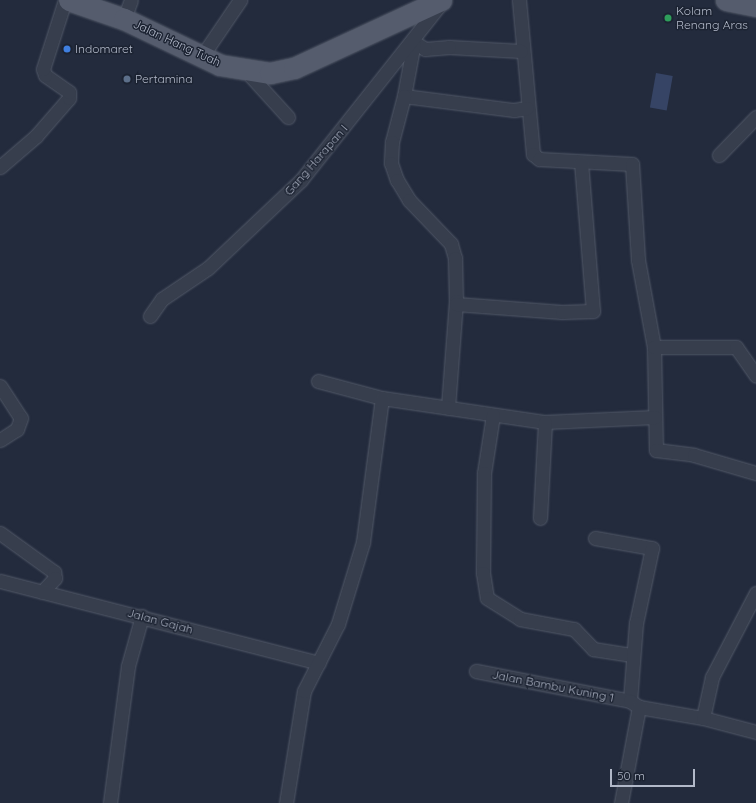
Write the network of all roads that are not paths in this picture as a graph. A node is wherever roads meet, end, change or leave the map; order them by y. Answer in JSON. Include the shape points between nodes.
{"nodes":[{"id":1,"x":65,"y":0,"type":"edge"},
{"id":2,"x":68,"y":0,"type":"edge"},
{"id":3,"x":240,"y":0,"type":"edge"},
{"id":4,"x":441,"y":0,"type":"edge"},
{"id":5,"x":444,"y":0,"type":"edge"},
{"id":6,"x":519,"y":0,"type":"edge"},
{"id":7,"x":726,"y":0,"type":"edge"},
{"id":8,"x":756,"y":6,"type":"edge"},
{"id":9,"x":128,"y":9,"type":"edge"},
{"id":10,"x":414,"y":42,"type":"junction"},
{"id":11,"x":522,"y":51,"type":"junction"},
{"id":12,"x":202,"y":56,"type":"junction"},
{"id":13,"x":247,"y":72,"type":"junction"},
{"id":14,"x":404,"y":96,"type":"junction"},
{"id":15,"x":527,"y":108,"type":"junction"},
{"id":16,"x":288,"y":117,"type":"dead end"},
{"id":17,"x":756,"y":117,"type":"edge"},
{"id":18,"x":719,"y":155,"type":"dead end"},
{"id":19,"x":581,"y":162,"type":"junction"},
{"id":20,"x":0,"y":167,"type":"edge"},
{"id":21,"x":456,"y":304,"type":"junction"},
{"id":22,"x":150,"y":316,"type":"dead end"},
{"id":23,"x":654,"y":347,"type":"junction"},
{"id":24,"x":756,"y":376,"type":"edge"},
{"id":25,"x":318,"y":381,"type":"dead end"},
{"id":26,"x":0,"y":386,"type":"edge"},
{"id":27,"x":382,"y":398,"type":"junction"},
{"id":28,"x":448,"y":408,"type":"junction"},
{"id":29,"x":493,"y":415,"type":"junction"},
{"id":30,"x":655,"y":417,"type":"junction"},
{"id":31,"x":545,"y":422,"type":"junction"},
{"id":32,"x":0,"y":440,"type":"edge"},
{"id":33,"x":756,"y":473,"type":"edge"},
{"id":34,"x":540,"y":518,"type":"dead end"},
{"id":35,"x":0,"y":533,"type":"edge"},
{"id":36,"x":595,"y":538,"type":"dead end"},
{"id":37,"x":0,"y":582,"type":"edge"},
{"id":38,"x":42,"y":592,"type":"junction"},
{"id":39,"x":756,"y":593,"type":"edge"},
{"id":40,"x":142,"y":616,"type":"junction"},
{"id":41,"x":631,"y":655,"type":"junction"},
{"id":42,"x":319,"y":663,"type":"junction"},
{"id":43,"x":476,"y":671,"type":"dead end"},
{"id":44,"x":635,"y":704,"type":"junction"},
{"id":45,"x":703,"y":718,"type":"junction"},
{"id":46,"x":756,"y":732,"type":"edge"},
{"id":47,"x":110,"y":803,"type":"edge"},
{"id":48,"x":286,"y":803,"type":"edge"},
{"id":49,"x":621,"y":803,"type":"edge"}],
"edges":[{"from":1,"to":20,"type":"street","via":[[43,69],[45,75],[69,92],[69,98],[36,136]]},
{"from":2,"to":9,"type":"main road","name":"Jalan Hang Tuah"},
{"from":3,"to":12,"type":"street"},
{"from":4,"to":13,"type":"main road","name":"Jalan Hang Tuah","via":[[294,68],[270,73]]},
{"from":5,"to":10,"type":"street","name":"Gang Harapan I"},
{"from":6,"to":11,"type":"street"},
{"from":7,"to":8,"type":"main road"},
{"from":9,"to":12,"type":"main road","name":"Jalan Hang Tuah"},
{"from":10,"to":11,"type":"street","via":[[425,49],[449,47]]},
{"from":10,"to":14,"type":"street"},
{"from":10,"to":22,"type":"street","name":"Gang Harapan I","via":[[301,180],[208,268],[162,299]]},
{"from":11,"to":15,"type":"street"},
{"from":12,"to":13,"type":"main road","name":"Jalan Hang Tuah"},
{"from":13,"to":16,"type":"street"},
{"from":14,"to":15,"type":"street","via":[[514,110]]},
{"from":14,"to":21,"type":"street","via":[[392,142],[391,163],[397,180],[409,200],[451,244],[455,258]]},
{"from":15,"to":19,"type":"street","via":[[533,154],[539,159]]},
{"from":17,"to":18,"type":"street"},
{"from":19,"to":21,"type":"street","via":[[593,311],[562,312]]},
{"from":19,"to":23,"type":"street","via":[[632,164],[638,260]]},
{"from":21,"to":28,"type":"street"},
{"from":23,"to":24,"type":"street","via":[[736,347]]},
{"from":23,"to":30,"type":"street"},
{"from":25,"to":27,"type":"street"},
{"from":26,"to":32,"type":"street","via":[[21,418],[17,429]]},
{"from":27,"to":28,"type":"street"},
{"from":27,"to":42,"type":"street","via":[[363,542],[338,624]]},
{"from":28,"to":29,"type":"street"},
{"from":29,"to":31,"type":"street"},
{"from":29,"to":41,"type":"street","via":[[484,473],[483,573],[487,598],[520,618],[574,629],[593,649]]},
{"from":30,"to":31,"type":"street"},
{"from":30,"to":33,"type":"street","via":[[656,450],[694,455]]},
{"from":31,"to":34,"type":"street"},
{"from":35,"to":38,"type":"street","via":[[54,572],[54,578]]},
{"from":36,"to":41,"type":"street","via":[[652,548]]},
{"from":37,"to":38,"type":"street","name":"Jalan Gajah"},
{"from":38,"to":40,"type":"street","name":"Jalan Gajah"},
{"from":39,"to":45,"type":"street","via":[[712,676]]},
{"from":40,"to":42,"type":"street","name":"Jalan Gajah"},
{"from":40,"to":47,"type":"street","via":[[127,673]]},
{"from":41,"to":44,"type":"street"},
{"from":42,"to":48,"type":"street","via":[[304,691],[298,714]]},
{"from":43,"to":44,"type":"street","name":"Jalan Bambu Kuning 1"},
{"from":44,"to":45,"type":"street","name":"Jalan Bambu Kuning 1"},
{"from":44,"to":49,"type":"street"},
{"from":45,"to":46,"type":"street","name":"Jalan Bambu Kuning 1"}]}
